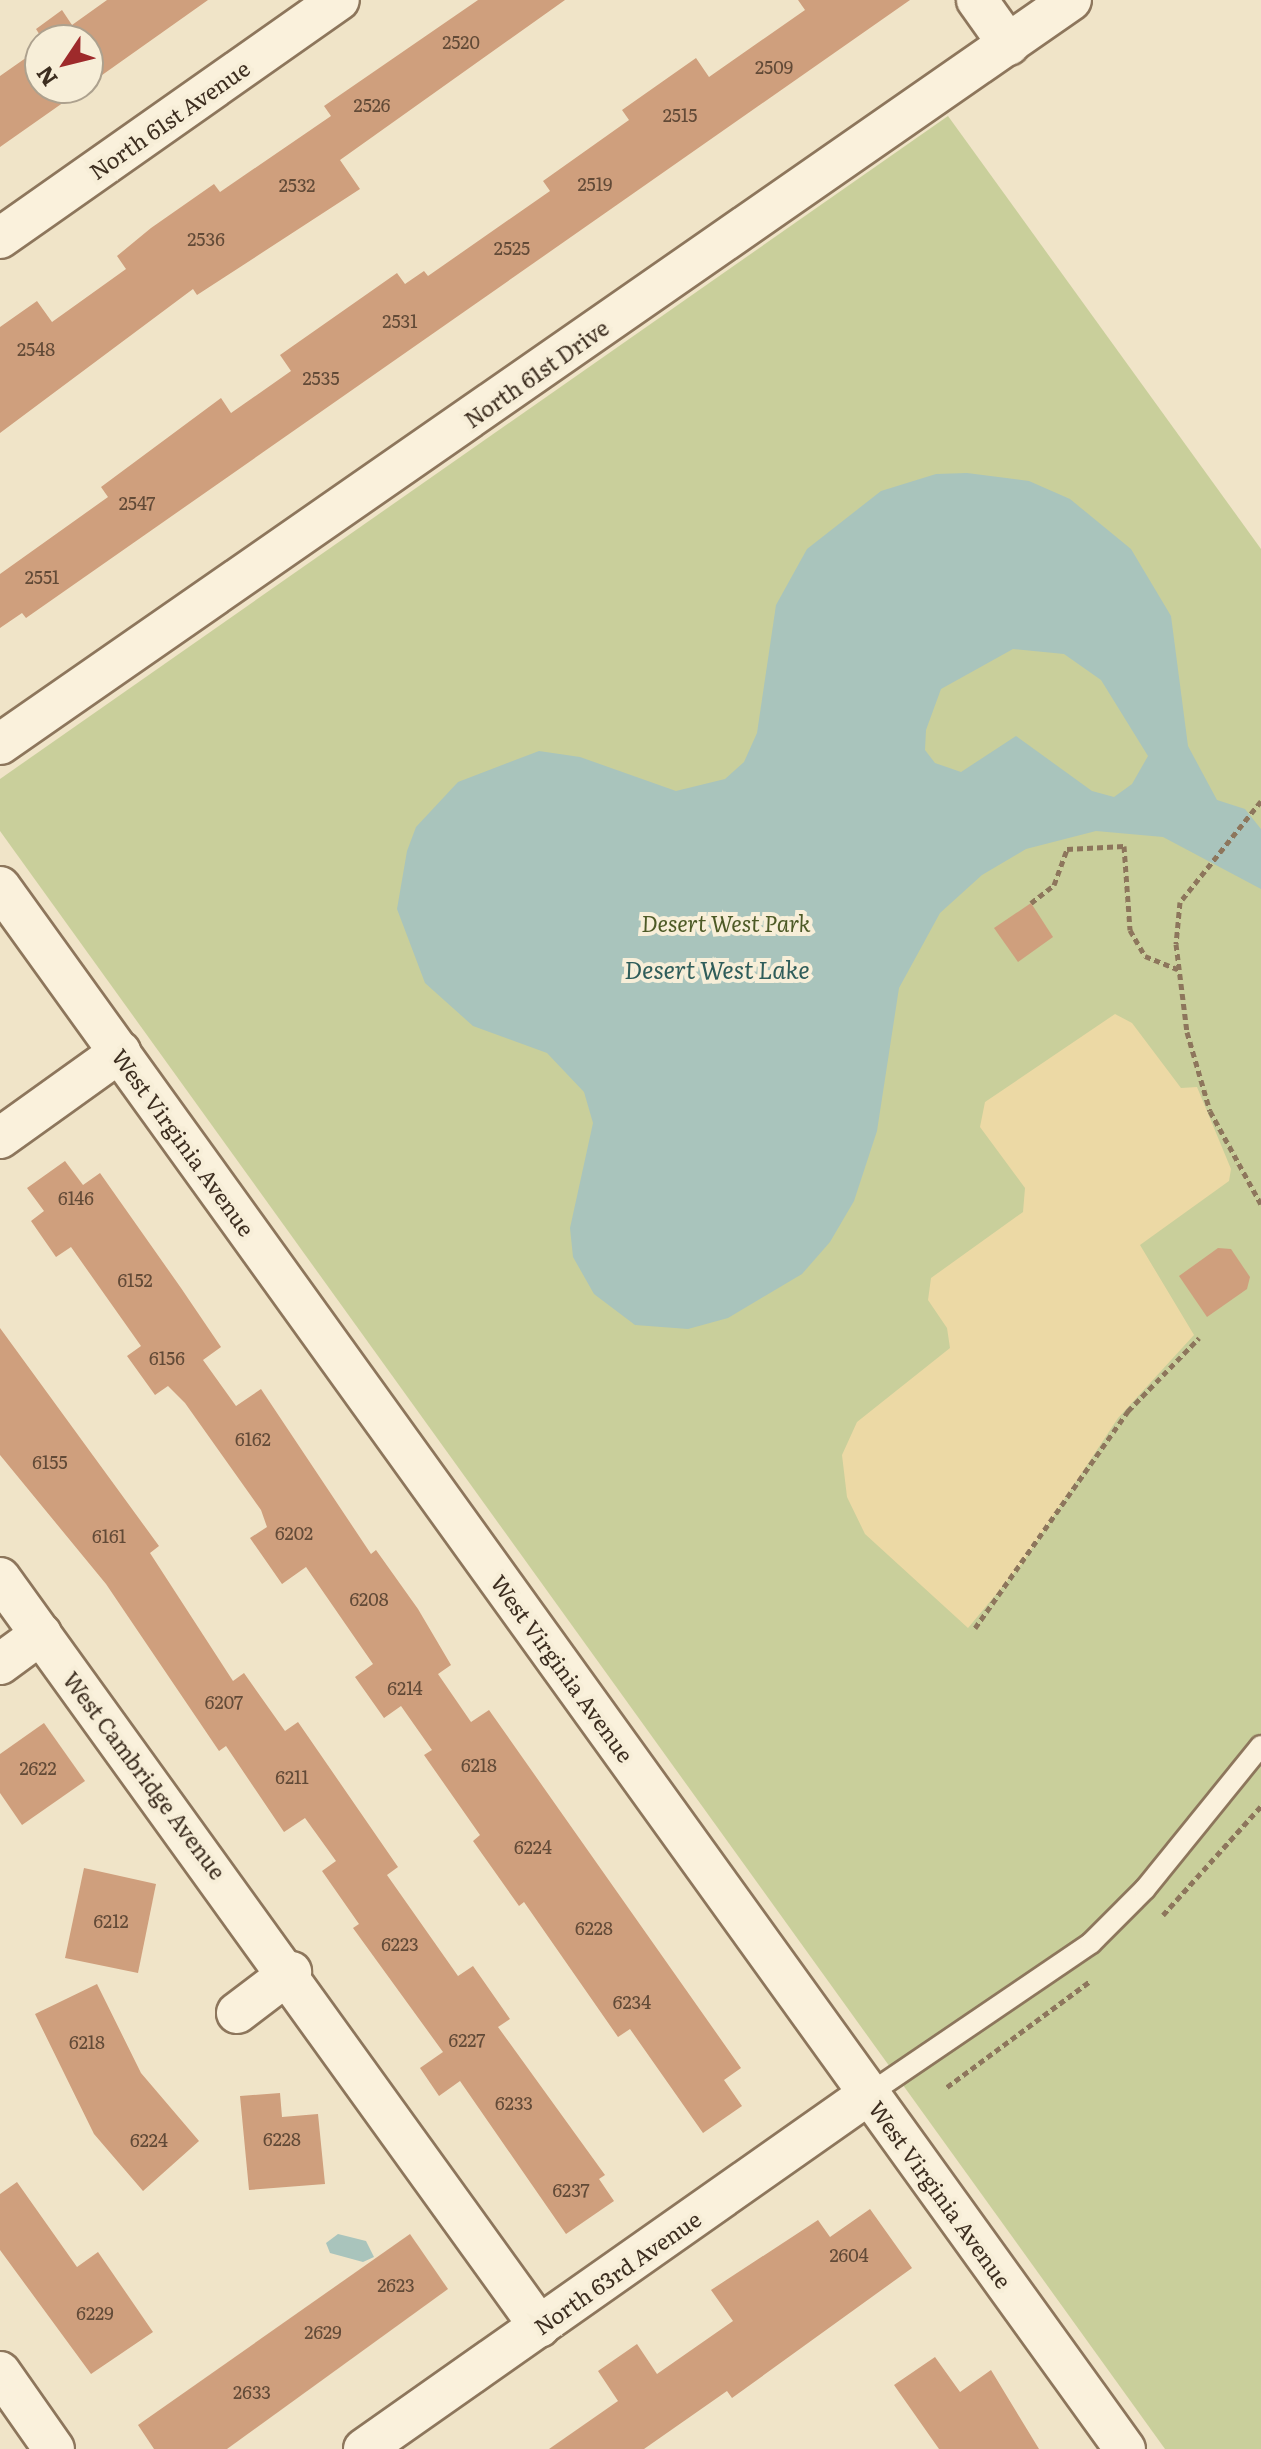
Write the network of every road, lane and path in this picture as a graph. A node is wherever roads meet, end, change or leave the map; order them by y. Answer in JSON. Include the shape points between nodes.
{"nodes":[{"id":1,"x":339,"y":0,"type":"edge"},
{"id":2,"x":977,"y":0,"type":"edge"},
{"id":3,"x":1071,"y":0,"type":"edge"},
{"id":4,"x":1009,"y":45,"type":"junction"},
{"id":5,"x":0,"y":238,"type":"edge"},
{"id":6,"x":0,"y":744,"type":"edge"},
{"id":7,"x":1261,"y":801,"type":"edge"},
{"id":8,"x":0,"y":887,"type":"edge"},
{"id":9,"x":1031,"y":903,"type":"dead end"},
{"id":10,"x":1178,"y":969,"type":"junction"},
{"id":11,"x":120,"y":1052,"type":"junction"},
{"id":12,"x":0,"y":1138,"type":"edge"},
{"id":13,"x":1261,"y":1204,"type":"edge"},
{"id":14,"x":1199,"y":1338,"type":"dead end"},
{"id":15,"x":0,"y":1578,"type":"edge"},
{"id":16,"x":975,"y":1628,"type":"dead end"},
{"id":17,"x":41,"y":1634,"type":"junction"},
{"id":18,"x":0,"y":1664,"type":"edge"},
{"id":19,"x":1261,"y":1746,"type":"edge"},
{"id":20,"x":291,"y":1972,"type":"junction"},
{"id":21,"x":237,"y":2013,"type":"dead end"},
{"id":22,"x":869,"y":2094,"type":"junction"},
{"id":23,"x":540,"y":2327,"type":"junction"},
{"id":24,"x":0,"y":2372,"type":"edge"},
{"id":25,"x":54,"y":2449,"type":"edge"},
{"id":26,"x":364,"y":2449,"type":"edge"},
{"id":27,"x":1125,"y":2449,"type":"edge"}],
"edges":[{"from":1,"to":5,"type":"street","name":"North 61st Avenue"},
{"from":2,"to":4,"type":"street"},
{"from":3,"to":4,"type":"street","name":"North 61st Drive"},
{"from":4,"to":6,"type":"street","name":"North 61st Drive"},
{"from":7,"to":10,"type":"path","via":[[1180,902]]},
{"from":8,"to":11,"type":"street","name":"West Virginia Avenue"},
{"from":9,"to":10,"type":"path","via":[[1054,885],[1067,849],[1124,846],[1124,910],[1134,939],[1145,956]]},
{"from":10,"to":13,"type":"path","via":[[1210,1111]]},
{"from":11,"to":12,"type":"street"},
{"from":11,"to":22,"type":"street","name":"West Virginia Avenue"},
{"from":14,"to":16,"type":"path","via":[[1128,1411]]},
{"from":15,"to":17,"type":"street","name":"West Cambridge Avenue"},
{"from":17,"to":18,"type":"street"},
{"from":17,"to":20,"type":"street","name":"West Cambridge Avenue"},
{"from":19,"to":22,"type":"lane","via":[[1145,1889],[1091,1943]]},
{"from":20,"to":21,"type":"street"},
{"from":20,"to":23,"type":"street","name":"West Cambridge Avenue"},
{"from":22,"to":23,"type":"street","name":"North 63rd Avenue"},
{"from":22,"to":27,"type":"street","name":"West Virginia Avenue"},
{"from":23,"to":26,"type":"street","name":"North 63rd Avenue"},
{"from":24,"to":25,"type":"street"}]}
